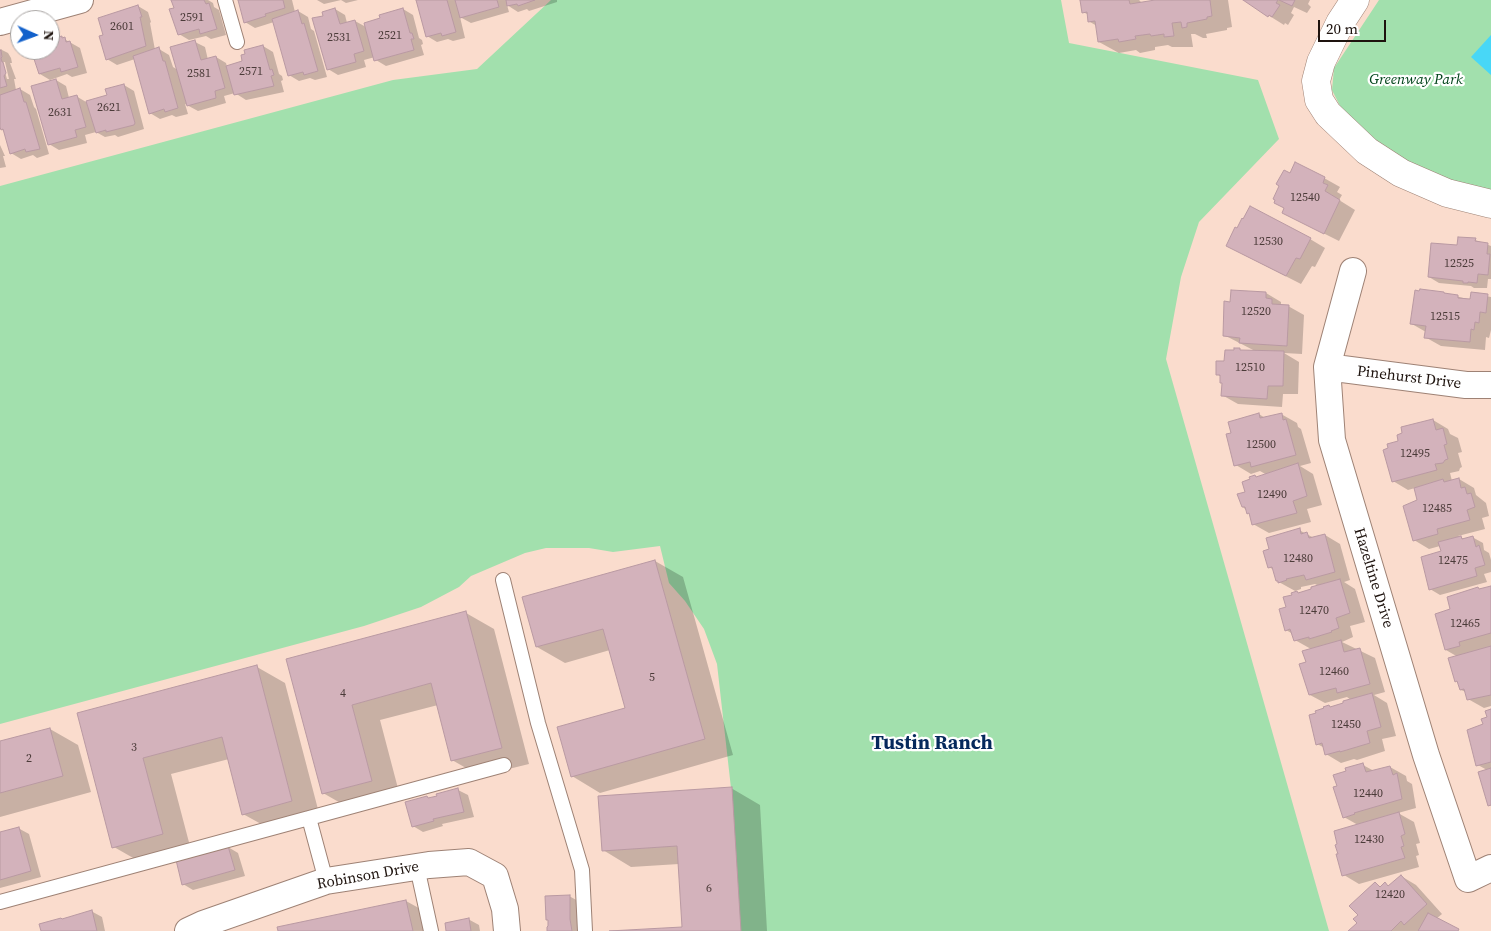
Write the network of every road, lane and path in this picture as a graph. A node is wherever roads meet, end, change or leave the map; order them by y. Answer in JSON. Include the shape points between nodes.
{"nodes":[{"id":1,"x":80,"y":0,"type":"edge"},
{"id":2,"x":224,"y":0,"type":"edge"},
{"id":3,"x":1355,"y":0,"type":"edge"},
{"id":4,"x":1,"y":19,"type":"edge"},
{"id":5,"x":237,"y":42,"type":"dead end"},
{"id":6,"x":1491,"y":204,"type":"edge"},
{"id":7,"x":1354,"y":271,"type":"dead end"},
{"id":8,"x":1327,"y":367,"type":"junction"},
{"id":9,"x":1491,"y":384,"type":"edge"},
{"id":10,"x":503,"y":580,"type":"dead end"},
{"id":11,"x":504,"y":765,"type":"dead end"},
{"id":12,"x":309,"y":818,"type":"junction"},
{"id":13,"x":417,"y":867,"type":"junction"},
{"id":14,"x":1480,"y":874,"type":"edge"},
{"id":15,"x":326,"y":881,"type":"junction"},
{"id":16,"x":0,"y":902,"type":"edge"},
{"id":17,"x":188,"y":931,"type":"edge"},
{"id":18,"x":431,"y":931,"type":"edge"},
{"id":19,"x":508,"y":931,"type":"edge"},
{"id":20,"x":585,"y":931,"type":"edge"}],
"edges":[{"from":1,"to":4,"type":"street"},
{"from":2,"to":5,"type":"lane"},
{"from":3,"to":6,"type":"street","via":[[1321,62],[1316,81],[1319,100],[1328,114],[1367,151],[1401,173],[1447,193]]},
{"from":7,"to":8,"type":"street","name":"Hazeltine Drive"},
{"from":8,"to":9,"type":"street","name":"Pinehurst Drive","via":[[1466,385]]},
{"from":8,"to":14,"type":"street","name":"Hazeltine Drive","via":[[1332,440],[1426,756]]},
{"from":10,"to":20,"type":"lane","via":[[538,724],[582,870]]},
{"from":11,"to":12,"type":"lane"},
{"from":12,"to":15,"type":"lane"},
{"from":12,"to":16,"type":"lane"},
{"from":13,"to":15,"type":"street","name":"Robinson Drive"},
{"from":13,"to":18,"type":"lane"},
{"from":13,"to":19,"type":"street","name":"Robinson Drive","via":[[469,862],[495,876]]},
{"from":15,"to":17,"type":"street","name":"Robinson Drive"}]}
